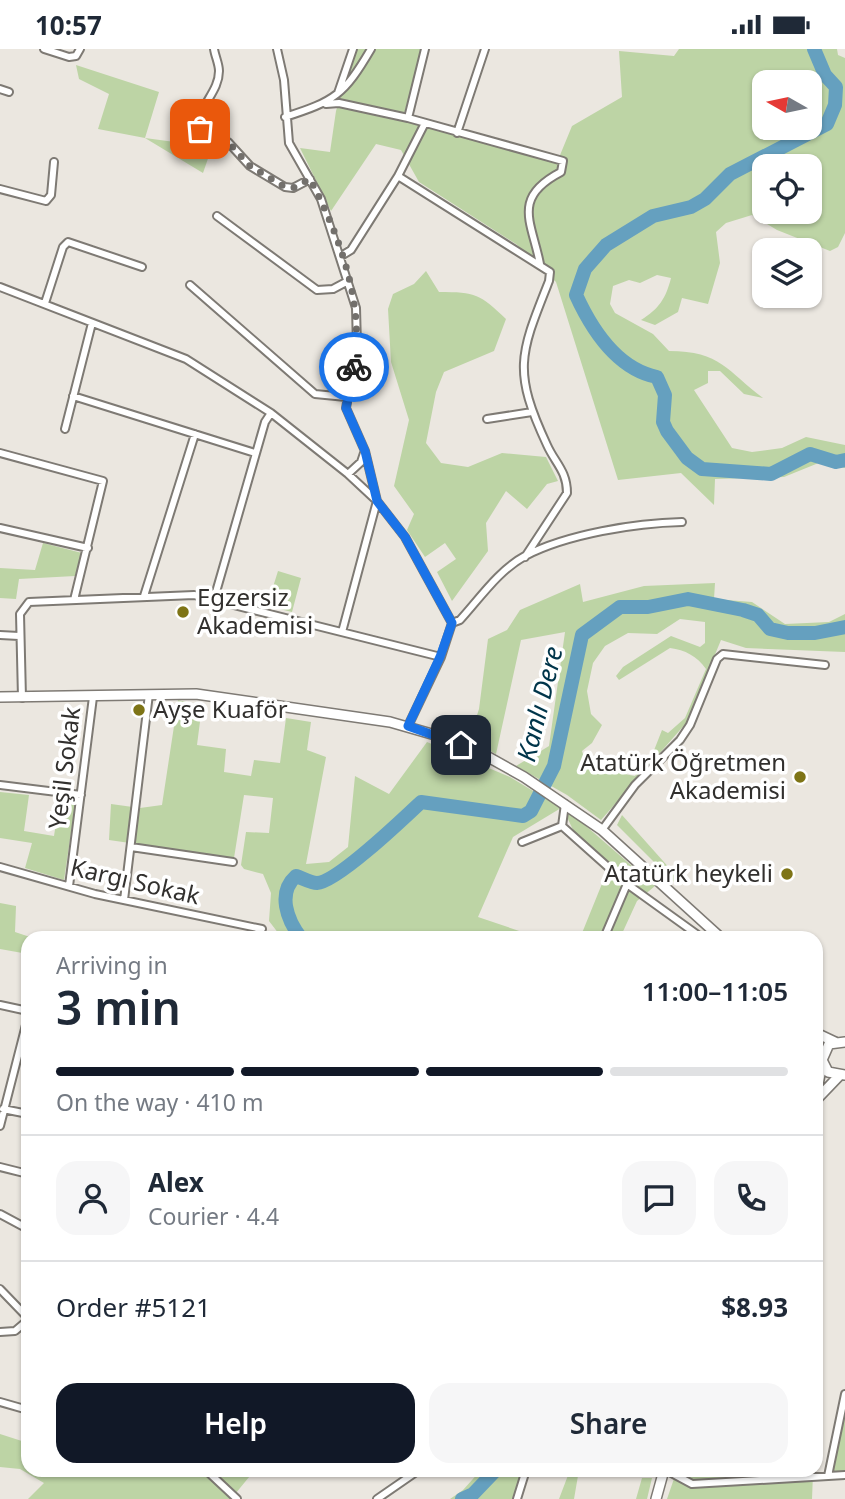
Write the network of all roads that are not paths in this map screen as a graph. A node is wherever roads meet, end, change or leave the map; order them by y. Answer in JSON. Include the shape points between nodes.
{"nodes":[{"id":1,"x":44,"y":49,"type":"edge"},
{"id":2,"x":80,"y":49,"type":"edge"},
{"id":3,"x":214,"y":49,"type":"edge"},
{"id":4,"x":277,"y":49,"type":"edge"},
{"id":5,"x":353,"y":49,"type":"edge"},
{"id":6,"x":371,"y":49,"type":"edge"},
{"id":7,"x":425,"y":49,"type":"edge"},
{"id":8,"x":485,"y":49,"type":"edge"},
{"id":9,"x":0,"y":89,"type":"edge"},
{"id":10,"x":9,"y":92,"type":"dead end"},
{"id":11,"x":338,"y":93,"type":"junction"},
{"id":12,"x":326,"y":104,"type":"junction"},
{"id":13,"x":285,"y":117,"type":"junction"},
{"id":14,"x":408,"y":118,"type":"junction"},
{"id":15,"x":425,"y":123,"type":"junction"},
{"id":16,"x":457,"y":133,"type":"junction"},
{"id":17,"x":54,"y":162,"type":"dead end"},
{"id":18,"x":398,"y":176,"type":"junction"},
{"id":19,"x":310,"y":179,"type":"junction"},
{"id":20,"x":0,"y":189,"type":"edge"},
{"id":21,"x":217,"y":216,"type":"dead end"},
{"id":22,"x":341,"y":256,"type":"junction"},
{"id":23,"x":540,"y":264,"type":"junction"},
{"id":24,"x":142,"y":267,"type":"dead end"},
{"id":25,"x":348,"y":281,"type":"junction"},
{"id":26,"x":190,"y":285,"type":"dead end"},
{"id":27,"x":0,"y":287,"type":"edge"},
{"id":28,"x":45,"y":303,"type":"junction"},
{"id":29,"x":92,"y":323,"type":"junction"},
{"id":30,"x":73,"y":396,"type":"junction"},
{"id":31,"x":346,"y":397,"type":"junction"},
{"id":32,"x":532,"y":412,"type":"junction"},
{"id":33,"x":271,"y":413,"type":"junction"},
{"id":34,"x":487,"y":419,"type":"dead end"},
{"id":35,"x":65,"y":429,"type":"dead end"},
{"id":36,"x":195,"y":434,"type":"junction"},
{"id":37,"x":365,"y":451,"type":"junction"},
{"id":38,"x":0,"y":453,"type":"edge"},
{"id":39,"x":256,"y":453,"type":"junction"},
{"id":40,"x":348,"y":474,"type":"junction"},
{"id":41,"x":377,"y":501,"type":"junction"},
{"id":42,"x":682,"y":522,"type":"dead end"},
{"id":43,"x":0,"y":528,"type":"edge"},
{"id":44,"x":88,"y":548,"type":"junction"},
{"id":45,"x":525,"y":557,"type":"junction"},
{"id":46,"x":144,"y":596,"type":"junction"},
{"id":47,"x":214,"y":599,"type":"junction"},
{"id":48,"x":74,"y":600,"type":"junction"},
{"id":49,"x":452,"y":623,"type":"junction"},
{"id":50,"x":342,"y":632,"type":"junction"},
{"id":51,"x":0,"y":635,"type":"edge"},
{"id":52,"x":19,"y":636,"type":"junction"},
{"id":53,"x":440,"y":657,"type":"junction"},
{"id":54,"x":825,"y":665,"type":"dead end"},
{"id":55,"x":149,"y":694,"type":"junction"},
{"id":56,"x":0,"y":697,"type":"edge"},
{"id":57,"x":93,"y":697,"type":"junction"},
{"id":58,"x":22,"y":698,"type":"junction"},
{"id":59,"x":408,"y":726,"type":"junction"},
{"id":60,"x":0,"y":785,"type":"edge"},
{"id":61,"x":81,"y":795,"type":"junction"},
{"id":62,"x":565,"y":804,"type":"junction"},
{"id":63,"x":562,"y":826,"type":"junction"},
{"id":64,"x":602,"y":830,"type":"junction"},
{"id":65,"x":522,"y":842,"type":"dead end"},
{"id":66,"x":131,"y":847,"type":"junction"},
{"id":67,"x":233,"y":862,"type":"dead end"},
{"id":68,"x":0,"y":867,"type":"edge"},
{"id":69,"x":627,"y":884,"type":"junction"},
{"id":70,"x":69,"y":886,"type":"junction"},
{"id":71,"x":124,"y":900,"type":"junction"},
{"id":72,"x":262,"y":929,"type":"dead end"},
{"id":73,"x":607,"y":931,"type":"edge"},
{"id":74,"x":692,"y":931,"type":"edge"},
{"id":75,"x":712,"y":931,"type":"edge"},
{"id":76,"x":0,"y":1005,"type":"edge"},
{"id":77,"x":21,"y":1010,"type":"edge"},
{"id":78,"x":823,"y":1036,"type":"edge"},
{"id":79,"x":835,"y":1042,"type":"junction"},
{"id":80,"x":845,"y":1042,"type":"edge"},
{"id":81,"x":21,"y":1043,"type":"edge"},
{"id":82,"x":823,"y":1057,"type":"edge"},
{"id":83,"x":823,"y":1064,"type":"edge"},
{"id":84,"x":842,"y":1076,"type":"edge"},
{"id":85,"x":823,"y":1092,"type":"edge"},
{"id":86,"x":3,"y":1109,"type":"junction"},
{"id":87,"x":21,"y":1113,"type":"edge"},
{"id":88,"x":0,"y":1126,"type":"edge"},
{"id":89,"x":0,"y":1167,"type":"edge"},
{"id":90,"x":21,"y":1172,"type":"edge"},
{"id":91,"x":0,"y":1214,"type":"edge"},
{"id":92,"x":21,"y":1225,"type":"edge"},
{"id":93,"x":0,"y":1289,"type":"edge"},
{"id":94,"x":21,"y":1312,"type":"edge"},
{"id":95,"x":21,"y":1325,"type":"edge"},
{"id":96,"x":0,"y":1332,"type":"edge"},
{"id":97,"x":845,"y":1394,"type":"edge"},
{"id":98,"x":0,"y":1402,"type":"edge"},
{"id":99,"x":21,"y":1408,"type":"edge"},
{"id":100,"x":845,"y":1475,"type":"edge"},
{"id":101,"x":823,"y":1476,"type":"edge"},
{"id":102,"x":828,"y":1476,"type":"junction"},
{"id":103,"x":213,"y":1477,"type":"edge"},
{"id":104,"x":409,"y":1477,"type":"edge"},
{"id":105,"x":524,"y":1477,"type":"edge"},
{"id":106,"x":663,"y":1477,"type":"edge"},
{"id":107,"x":678,"y":1477,"type":"edge"},
{"id":108,"x":814,"y":1477,"type":"edge"},
{"id":109,"x":237,"y":1499,"type":"edge"},
{"id":110,"x":377,"y":1499,"type":"edge"},
{"id":111,"x":517,"y":1499,"type":"edge"},
{"id":112,"x":656,"y":1499,"type":"edge"}],
"edges":[{"from":1,"to":2,"type":"street","via":[[69,57]]},
{"from":3,"to":19,"type":"street","via":[[217,83],[200,113],[200,129],[228,142],[250,166],[285,187]]},
{"from":4,"to":13,"type":"street"},
{"from":5,"to":11,"type":"street"},
{"from":6,"to":11,"type":"street","via":[[354,79]]},
{"from":7,"to":14,"type":"street"},
{"from":8,"to":16,"type":"street"},
{"from":9,"to":10,"type":"street"},
{"from":11,"to":12,"type":"street"},
{"from":12,"to":13,"type":"street"},
{"from":12,"to":14,"type":"street"},
{"from":13,"to":19,"type":"street","via":[[289,143]]},
{"from":14,"to":15,"type":"street"},
{"from":15,"to":16,"type":"street"},
{"from":15,"to":18,"type":"street"},
{"from":16,"to":23,"type":"street","via":[[564,161],[561,173],[539,184],[530,202],[528,223]]},
{"from":17,"to":20,"type":"street","via":[[47,201]]},
{"from":18,"to":22,"type":"street","via":[[351,250]]},
{"from":18,"to":23,"type":"street"},
{"from":19,"to":22,"type":"street"},
{"from":21,"to":25,"type":"street","via":[[317,290],[333,289]]},
{"from":22,"to":25,"type":"street"},
{"from":23,"to":32,"type":"street","via":[[550,272],[549,281],[522,355]]},
{"from":24,"to":28,"type":"street","via":[[68,242]]},
{"from":25,"to":31,"type":"street","via":[[356,307],[357,346]]},
{"from":26,"to":31,"type":"street","via":[[315,394]]},
{"from":27,"to":28,"type":"street"},
{"from":28,"to":29,"type":"street"},
{"from":29,"to":30,"type":"street"},
{"from":29,"to":33,"type":"street","via":[[186,359]]},
{"from":30,"to":35,"type":"street"},
{"from":30,"to":36,"type":"street"},
{"from":31,"to":37,"type":"street","via":[[348,418]]},
{"from":32,"to":34,"type":"street"},
{"from":32,"to":45,"type":"street","via":[[562,467],[567,493]]},
{"from":33,"to":39,"type":"street"},
{"from":33,"to":40,"type":"street"},
{"from":36,"to":39,"type":"street"},
{"from":36,"to":46,"type":"street"},
{"from":37,"to":40,"type":"street"},
{"from":37,"to":41,"type":"street"},
{"from":38,"to":44,"type":"street","via":[[103,481]]},
{"from":39,"to":47,"type":"street"},
{"from":40,"to":41,"type":"street"},
{"from":41,"to":49,"type":"street","via":[[405,537]]},
{"from":41,"to":50,"type":"street"},
{"from":42,"to":45,"type":"street","via":[[595,534]]},
{"from":43,"to":44,"type":"street"},
{"from":44,"to":48,"type":"street"},
{"from":45,"to":49,"type":"street"},
{"from":46,"to":47,"type":"street"},
{"from":46,"to":48,"type":"street"},
{"from":47,"to":50,"type":"street"},
{"from":48,"to":52,"type":"street","via":[[29,602],[20,614]]},
{"from":49,"to":53,"type":"street"},
{"from":50,"to":53,"type":"street"},
{"from":51,"to":52,"type":"street"},
{"from":52,"to":58,"type":"street"},
{"from":53,"to":59,"type":"street"},
{"from":54,"to":64,"type":"street","via":[[723,654],[680,740],[635,785]]},
{"from":55,"to":57,"type":"main road"},
{"from":55,"to":59,"type":"main road","via":[[196,694]]},
{"from":55,"to":66,"type":"street"},
{"from":56,"to":58,"type":"main road"},
{"from":57,"to":58,"type":"main road"},
{"from":57,"to":61,"type":"street","name":"Yeşil Sokak"},
{"from":59,"to":62,"type":"main road","via":[[481,753]]},
{"from":60,"to":61,"type":"street"},
{"from":61,"to":70,"type":"street","name":"Yeşil Sokak"},
{"from":62,"to":63,"type":"street"},
{"from":62,"to":64,"type":"main road"},
{"from":63,"to":65,"type":"street"},
{"from":63,"to":69,"type":"street"},
{"from":64,"to":75,"type":"main road"},
{"from":66,"to":67,"type":"street"},
{"from":66,"to":71,"type":"street"},
{"from":68,"to":70,"type":"street","name":"Kargı Sokak"},
{"from":69,"to":73,"type":"street"},
{"from":69,"to":74,"type":"street"},
{"from":70,"to":71,"type":"street","name":"Kargı Sokak"},
{"from":71,"to":72,"type":"street","name":"Kargı Sokak"},
{"from":76,"to":77,"type":"street"},
{"from":78,"to":79,"type":"main road"},
{"from":79,"to":80,"type":"main road"},
{"from":79,"to":82,"type":"main road","via":[[825,1048]]},
{"from":81,"to":86,"type":"street"},
{"from":83,"to":84,"type":"main road","via":[[828,1072]]},
{"from":84,"to":85,"type":"main road"},
{"from":86,"to":87,"type":"street"},
{"from":86,"to":88,"type":"street"},
{"from":89,"to":90,"type":"street"},
{"from":91,"to":92,"type":"street"},
{"from":93,"to":94,"type":"street"},
{"from":95,"to":96,"type":"street","via":[[15,1331]]},
{"from":97,"to":102,"type":"street"},
{"from":98,"to":99,"type":"street"},
{"from":100,"to":102,"type":"street"},
{"from":101,"to":102,"type":"street"},
{"from":103,"to":109,"type":"street"},
{"from":104,"to":110,"type":"street"},
{"from":105,"to":111,"type":"street"},
{"from":106,"to":112,"type":"main road"},
{"from":107,"to":108,"type":"street","via":[[692,1484]]}]}
